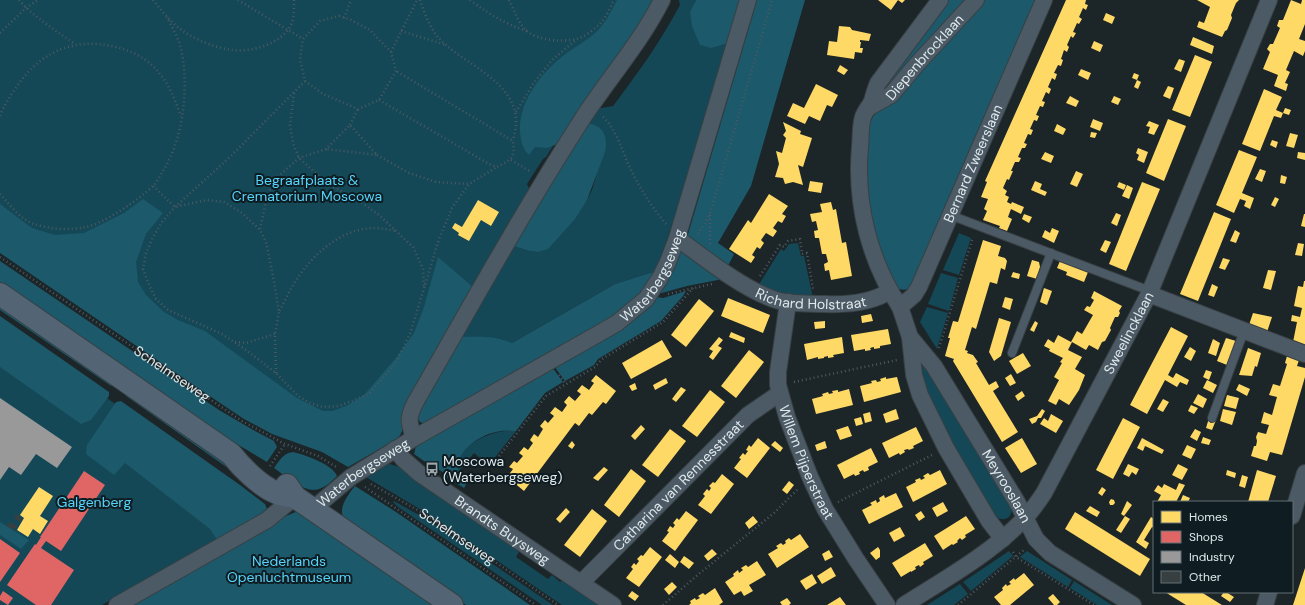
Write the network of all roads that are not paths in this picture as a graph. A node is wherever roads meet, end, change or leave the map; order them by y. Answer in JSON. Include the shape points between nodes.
{"nodes":[{"id":1,"x":662,"y":0,"type":"edge"},
{"id":2,"x":748,"y":0,"type":"edge"},
{"id":3,"x":940,"y":0,"type":"edge"},
{"id":4,"x":976,"y":0,"type":"edge"},
{"id":5,"x":1044,"y":0,"type":"edge"},
{"id":6,"x":1269,"y":0,"type":"edge"},
{"id":7,"x":868,"y":108,"type":"junction"},
{"id":8,"x":950,"y":215,"type":"junction"},
{"id":9,"x":677,"y":238,"type":"junction"},
{"id":10,"x":1051,"y":253,"type":"junction"},
{"id":11,"x":890,"y":291,"type":"junction"},
{"id":12,"x":1150,"y":293,"type":"junction"},
{"id":13,"x":0,"y":294,"type":"edge"},
{"id":14,"x":788,"y":302,"type":"junction"},
{"id":15,"x":905,"y":322,"type":"junction"},
{"id":16,"x":1244,"y":331,"type":"junction"},
{"id":17,"x":1012,"y":353,"type":"dead end"},
{"id":18,"x":1305,"y":354,"type":"edge"},
{"id":19,"x":779,"y":389,"type":"junction"},
{"id":20,"x":1212,"y":418,"type":"dead end"},
{"id":21,"x":414,"y":438,"type":"junction"},
{"id":22,"x":395,"y":449,"type":"junction"},
{"id":23,"x":1305,"y":473,"type":"edge"},
{"id":24,"x":304,"y":503,"type":"junction"},
{"id":25,"x":1293,"y":513,"type":"edge"},
{"id":26,"x":1024,"y":519,"type":"junction"},
{"id":27,"x":1003,"y":539,"type":"junction"},
{"id":28,"x":581,"y":583,"type":"junction"},
{"id":29,"x":1269,"y":593,"type":"edge"},
{"id":30,"x":117,"y":605,"type":"edge"},
{"id":31,"x":452,"y":605,"type":"edge"},
{"id":32,"x":613,"y":605,"type":"edge"},
{"id":33,"x":887,"y":605,"type":"edge"},
{"id":34,"x":904,"y":605,"type":"edge"},
{"id":35,"x":1133,"y":605,"type":"edge"},
{"id":36,"x":1265,"y":605,"type":"edge"}],
"edges":[{"from":1,"to":21,"type":"street","name":"Waterbergseweg","via":[[643,33],[591,105],[544,180],[415,403],[409,421]]},
{"from":2,"to":9,"type":"street","name":"Waterbergseweg"},
{"from":3,"to":7,"type":"street","name":"Diepenbrocklaan","via":[[878,83]]},
{"from":4,"to":7,"type":"street","name":"Diepenbrocklaan","via":[[891,95]]},
{"from":5,"to":8,"type":"street","name":"Bernard Zweerslaan"},
{"from":6,"to":12,"type":"street","name":"Sweelincklaan"},
{"from":7,"to":11,"type":"street","name":"Diepenbrocklaan","via":[[863,116],[858,161],[861,208],[872,250]]},
{"from":8,"to":10,"type":"lane"},
{"from":8,"to":15,"type":"street","name":"Bernard Zweerslaan","via":[[914,295]]},
{"from":9,"to":14,"type":"street","name":"Richard Holstraat","via":[[753,289],[774,299]]},
{"from":9,"to":21,"type":"street","name":"Waterbergseweg","via":[[652,292],[632,311],[604,330]]},
{"from":10,"to":12,"type":"lane"},
{"from":10,"to":17,"type":"lane"},
{"from":11,"to":14,"type":"street","name":"Richard Holstraat","via":[[874,299],[841,305]]},
{"from":11,"to":15,"type":"street","name":"Diepenbrocklaan"},
{"from":12,"to":16,"type":"street"},
{"from":12,"to":26,"type":"street","name":"Sweelincklaan","via":[[1044,492]]},
{"from":13,"to":24,"type":"main road","via":[[231,454],[255,460],[285,482]]},
{"from":14,"to":19,"type":"street","name":"Willem Pijperstraat","via":[[778,372]]},
{"from":15,"to":26,"type":"street","name":"Meyrooslaan","via":[[1017,502]]},
{"from":15,"to":27,"type":"street","name":"Meyrooslaan","via":[[920,395],[946,448],[989,521]]},
{"from":16,"to":18,"type":"street"},
{"from":16,"to":20,"type":"lane"},
{"from":19,"to":28,"type":"street","name":"Catharina van Rennesstraat","via":[[748,415]]},
{"from":19,"to":33,"type":"street","name":"Willem Pijperstraat","via":[[787,417],[825,509]]},
{"from":21,"to":22,"type":"street","name":"Waterbergseweg"},
{"from":22,"to":24,"type":"street","name":"Waterbergseweg"},
{"from":22,"to":28,"type":"street","name":"Brandts Buysweg","via":[[420,474]]},
{"from":23,"to":25,"type":"street"},
{"from":24,"to":30,"type":"street","name":"Waterbergseweg","via":[[267,520]]},
{"from":24,"to":31,"type":"main road"},
{"from":26,"to":27,"type":"street","name":"Sweelincklaan"},
{"from":26,"to":35,"type":"street","name":"Meyrooslaan","via":[[1036,539],[1050,553]]},
{"from":27,"to":34,"type":"street","name":"Sweelincklaan"},
{"from":28,"to":32,"type":"street","name":"Brandts Buysweg"},
{"from":29,"to":36,"type":"street"}]}
